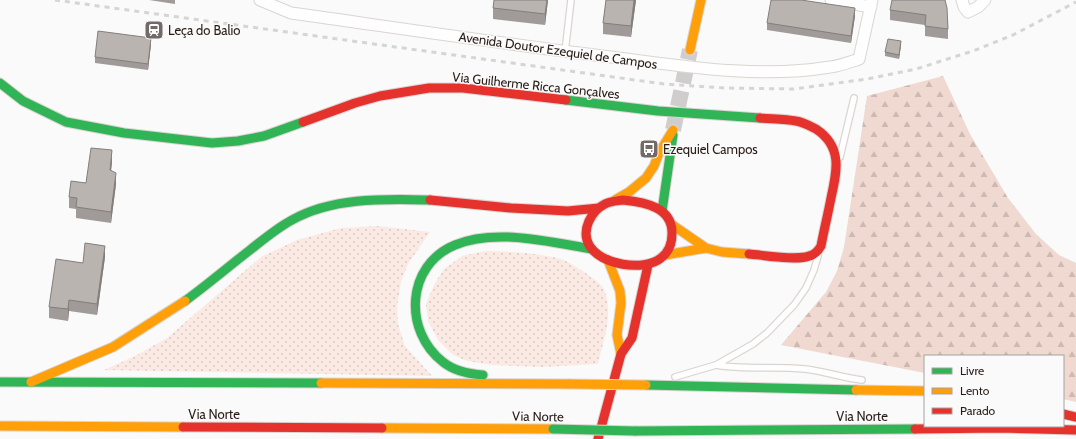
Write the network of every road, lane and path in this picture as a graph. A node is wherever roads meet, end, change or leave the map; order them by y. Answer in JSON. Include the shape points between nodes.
{"nodes":[{"id":1,"x":260,"y":0,"type":"edge"},
{"id":2,"x":571,"y":0,"type":"edge"},
{"id":3,"x":701,"y":0,"type":"edge"},
{"id":4,"x":831,"y":0,"type":"edge"},
{"id":5,"x":962,"y":0,"type":"edge"},
{"id":6,"x":985,"y":0,"type":"edge"},
{"id":7,"x":871,"y":4,"type":"edge"},
{"id":8,"x":690,"y":50,"type":"tunnel mouth"},
{"id":9,"x":566,"y":52,"type":"junction"},
{"id":10,"x":0,"y":83,"type":"edge"},
{"id":11,"x":854,"y":98,"type":"dead end"},
{"id":12,"x":836,"y":175,"type":"junction"},
{"id":13,"x":613,"y":201,"type":"junction"},
{"id":14,"x":599,"y":208,"type":"junction"},
{"id":15,"x":662,"y":211,"type":"junction"},
{"id":16,"x":671,"y":224,"type":"junction"},
{"id":17,"x":821,"y":246,"type":"junction"},
{"id":18,"x":706,"y":248,"type":"junction"},
{"id":19,"x":592,"y":249,"type":"junction"},
{"id":20,"x":665,"y":255,"type":"junction"},
{"id":21,"x":608,"y":260,"type":"junction"},
{"id":22,"x":648,"y":265,"type":"junction"},
{"id":23,"x":621,"y":354,"type":"junction"},
{"id":24,"x":716,"y":365,"type":"junction"},
{"id":25,"x":866,"y":380,"type":"dead end"},
{"id":26,"x":0,"y":382,"type":"edge"},
{"id":27,"x":31,"y":382,"type":"junction"},
{"id":28,"x":569,"y":384,"type":"junction"},
{"id":29,"x":898,"y":384,"type":"dead end"},
{"id":30,"x":646,"y":385,"type":"junction"},
{"id":31,"x":924,"y":390,"type":"edge"},
{"id":32,"x":924,"y":390,"type":"edge"},
{"id":33,"x":1064,"y":414,"type":"edge"},
{"id":34,"x":1076,"y":417,"type":"edge"},
{"id":35,"x":0,"y":426,"type":"edge"},
{"id":36,"x":1076,"y":430,"type":"edge"},
{"id":37,"x":598,"y":439,"type":"edge"}],
"edges":[{"from":1,"to":9,"type":"street","name":"Avenida Doutor Ezequiel de Campos","via":[[291,13]]},
{"from":2,"to":9,"type":"lane"},
{"from":3,"to":8,"type":"main road"},
{"from":4,"to":7,"type":"street"},
{"from":5,"to":6,"type":"street","via":[[968,12]]},
{"from":7,"to":9,"type":"street","name":"Avenida Doutor Ezequiel de Campos","via":[[859,59],[832,67],[766,72]]},
{"from":10,"to":12,"type":"main road","name":"Via Guilherme Ricca Gonçalves","via":[[22,101],[66,122],[124,133],[212,143],[264,136],[355,103],[429,88],[463,88],[658,111],[797,121],[817,129],[829,142],[836,159]]},
{"from":11,"to":12,"type":"lane"},
{"from":12,"to":17,"type":"main road","name":"Via Guilherme Ricca Gonçalves"},
{"from":13,"to":14,"type":"main road"},
{"from":13,"to":15,"type":"main road","via":[[639,202]]},
{"from":13,"to":15,"type":"main road","via":[[646,178],[673,130]]},
{"from":14,"to":19,"type":"main road","via":[[588,225],[587,238]]},
{"from":14,"to":27,"type":"main road","via":[[568,211],[398,199],[364,200],[312,211],[274,231],[186,301],[113,347]]},
{"from":15,"to":16,"type":"main road"},
{"from":16,"to":18,"type":"main road"},
{"from":16,"to":20,"type":"main road","via":[[672,242]]},
{"from":17,"to":18,"type":"main road","via":[[818,252],[806,258],[722,252]]},
{"from":17,"to":24,"type":"lane","via":[[806,288],[794,305],[767,334]]},
{"from":18,"to":20,"type":"main road"},
{"from":19,"to":21,"type":"main road"},
{"from":19,"to":28,"type":"main road","via":[[507,237],[484,237],[452,246],[437,255],[426,265],[415,293],[415,313],[419,329],[428,346],[443,362],[471,374],[548,379]]},
{"from":20,"to":22,"type":"main road"},
{"from":21,"to":22,"type":"main road","via":[[630,266]]},
{"from":21,"to":23,"type":"main road","via":[[620,291],[617,335]]},
{"from":22,"to":23,"type":"main road","via":[[632,338]]},
{"from":23,"to":37,"type":"main road"},
{"from":24,"to":25,"type":"lane","via":[[731,368],[807,369]]},
{"from":24,"to":30,"type":"lane"},
{"from":26,"to":27,"type":"main road"},
{"from":27,"to":28,"type":"main road"},
{"from":28,"to":30,"type":"main road","bridge":true},
{"from":29,"to":32,"type":"lane"},
{"from":30,"to":31,"type":"main road"},
{"from":33,"to":34,"type":"main road"},
{"from":35,"to":36,"type":"main road","name":"Via Norte","bridge":true,"via":[[635,431],[1001,428]]}]}
